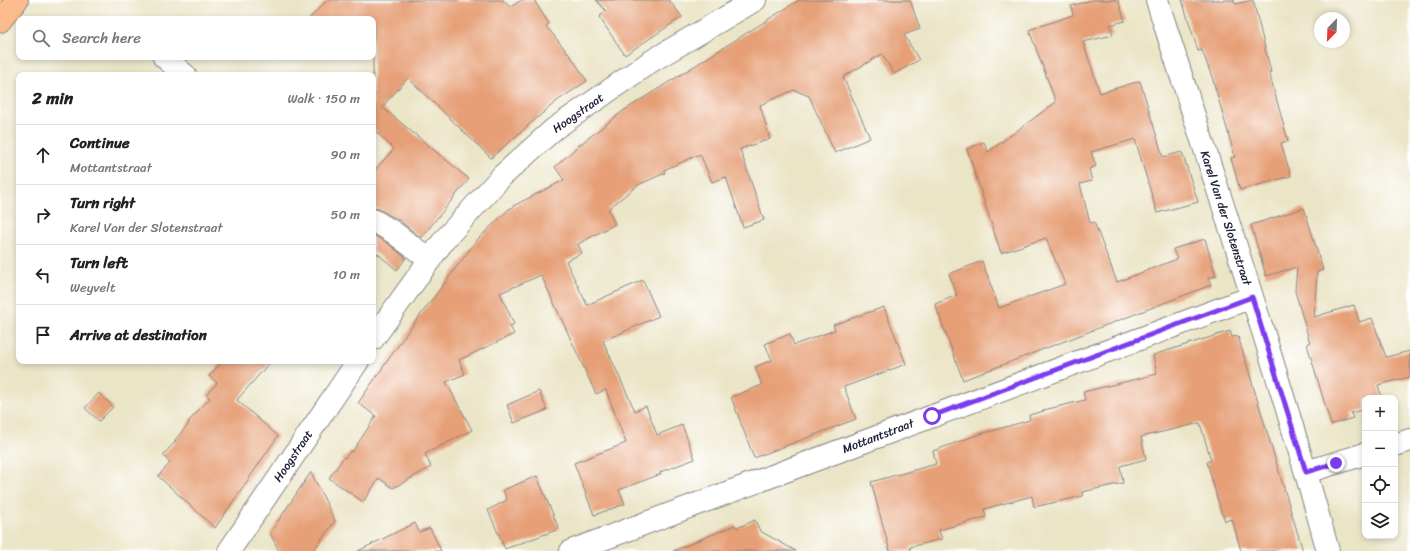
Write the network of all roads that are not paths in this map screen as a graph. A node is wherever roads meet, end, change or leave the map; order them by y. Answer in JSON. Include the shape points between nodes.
{"nodes":[{"id":1,"x":17,"y":0,"type":"edge"},
{"id":2,"x":755,"y":0,"type":"edge"},
{"id":3,"x":1157,"y":0,"type":"edge"},
{"id":4,"x":0,"y":21,"type":"edge"},
{"id":5,"x":168,"y":60,"type":"edge"},
{"id":6,"x":182,"y":72,"type":"edge"},
{"id":7,"x":376,"y":222,"type":"edge"},
{"id":8,"x":430,"y":260,"type":"junction"},
{"id":9,"x":1252,"y":297,"type":"junction"},
{"id":10,"x":376,"y":335,"type":"edge"},
{"id":11,"x":356,"y":364,"type":"edge"},
{"id":12,"x":1410,"y":440,"type":"edge"},
{"id":13,"x":1398,"y":444,"type":"edge"},
{"id":14,"x":1362,"y":455,"type":"edge"},
{"id":15,"x":1306,"y":472,"type":"junction"},
{"id":16,"x":229,"y":551,"type":"edge"},
{"id":17,"x":571,"y":551,"type":"edge"},
{"id":18,"x":1328,"y":551,"type":"edge"}],
"edges":[{"from":1,"to":4,"type":"main road"},
{"from":2,"to":8,"type":"street","name":"Hoogstraat","via":[[650,62],[554,129],[502,176],[444,240]]},
{"from":3,"to":9,"type":"street","name":"Karel Van der Slotenstraat"},
{"from":5,"to":6,"type":"street"},
{"from":7,"to":8,"type":"street"},
{"from":8,"to":10,"type":"street","name":"Hoogstraat"},
{"from":9,"to":15,"type":"street","name":"Karel Van der Slotenstraat"},
{"from":9,"to":17,"type":"street","name":"Mottantstraat"},
{"from":11,"to":16,"type":"street","name":"Hoogstraat"},
{"from":12,"to":13,"type":"street"},
{"from":14,"to":15,"type":"street"},
{"from":15,"to":18,"type":"street","name":"Karel Van der Slotenstraat"}]}
